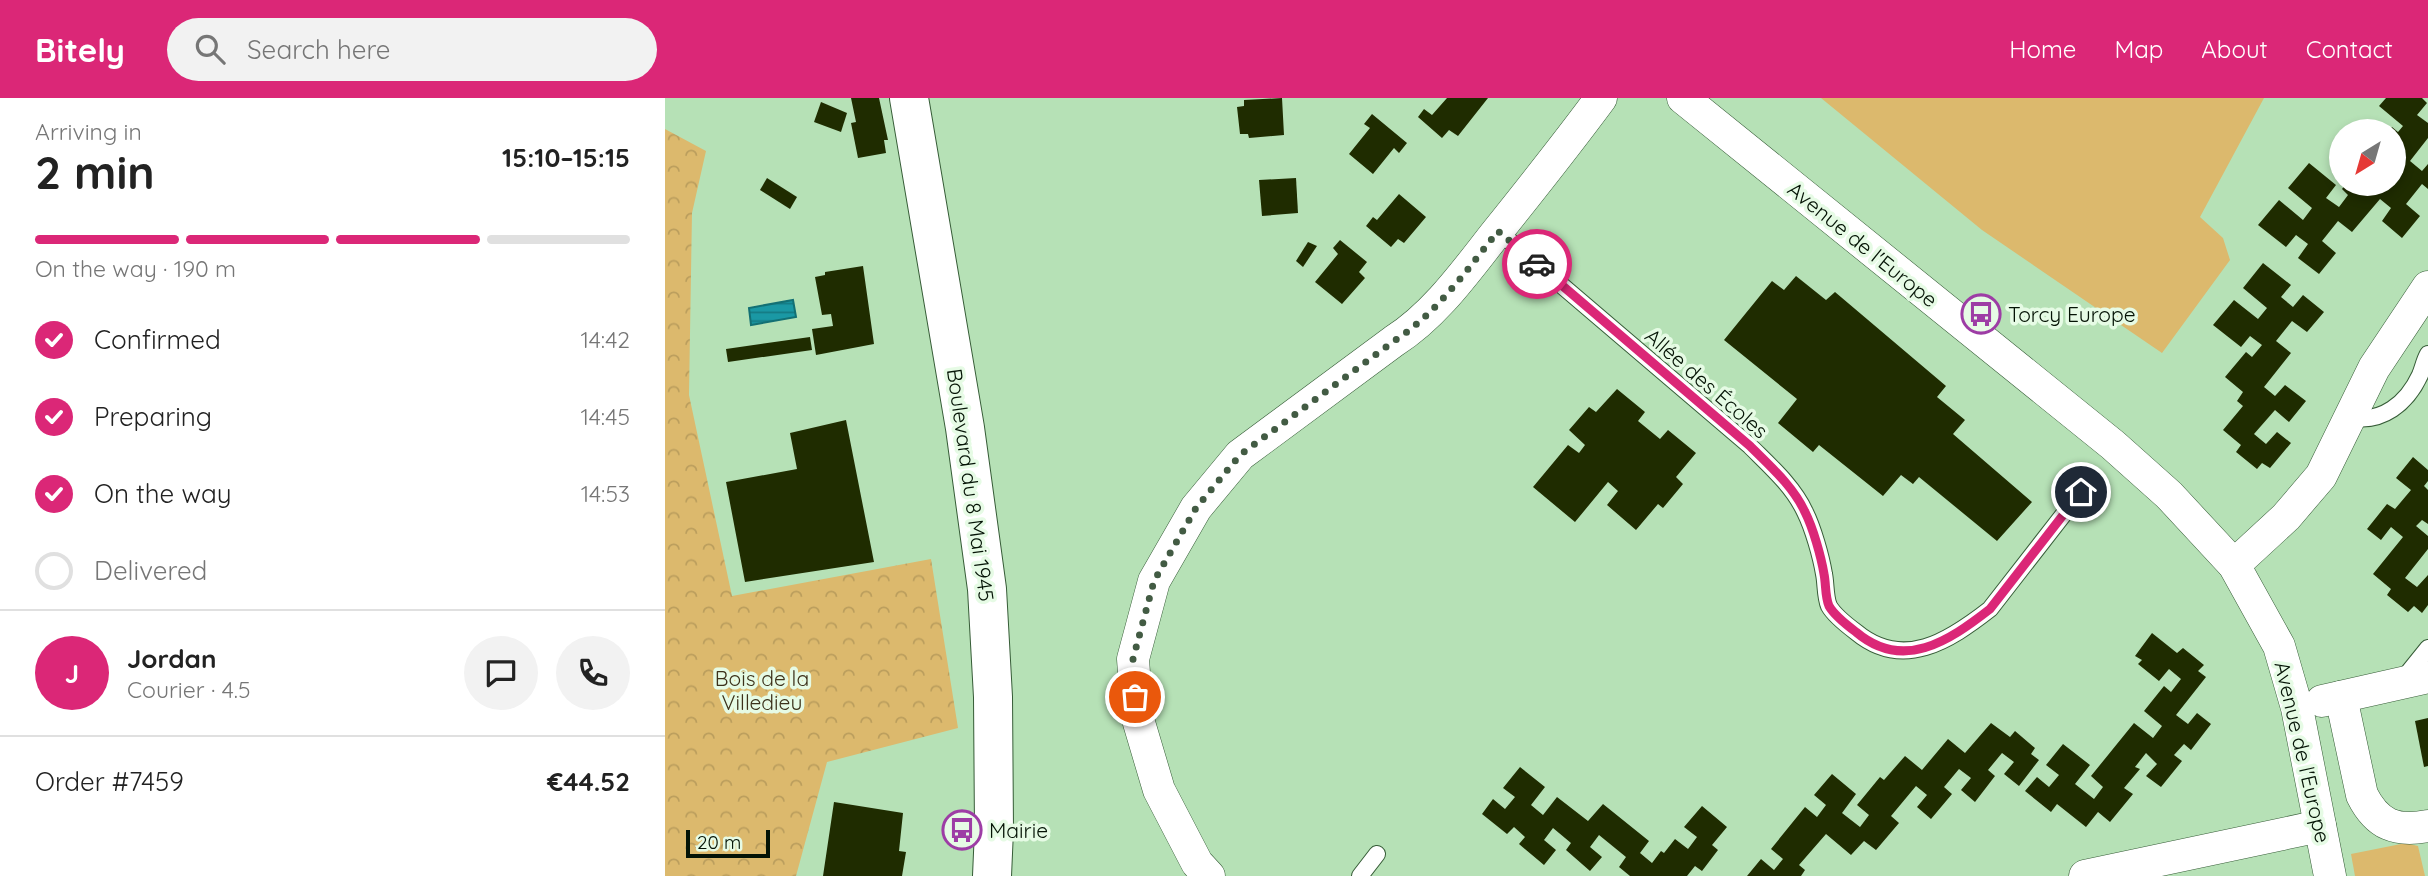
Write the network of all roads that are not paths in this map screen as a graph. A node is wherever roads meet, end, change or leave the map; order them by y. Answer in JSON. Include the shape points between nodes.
{"nodes":[{"id":1,"x":909,"y":98,"type":"edge"},
{"id":2,"x":1601,"y":98,"type":"edge"},
{"id":3,"x":1683,"y":98,"type":"edge"},
{"id":4,"x":1498,"y":231,"type":"junction"},
{"id":5,"x":2428,"y":287,"type":"edge"},
{"id":6,"x":2428,"y":355,"type":"edge"},
{"id":7,"x":2350,"y":417,"type":"junction"},
{"id":8,"x":2081,"y":492,"type":"dead end"},
{"id":9,"x":2234,"y":565,"type":"junction"},
{"id":10,"x":2428,"y":648,"type":"edge"},
{"id":11,"x":2414,"y":679,"type":"edge"},
{"id":12,"x":2341,"y":697,"type":"junction"},
{"id":13,"x":2297,"y":708,"type":"junction"},
{"id":14,"x":2321,"y":826,"type":"junction"},
{"id":15,"x":2428,"y":826,"type":"edge"},
{"id":16,"x":1377,"y":854,"type":"dead end"},
{"id":17,"x":2176,"y":867,"type":"edge"},
{"id":18,"x":992,"y":876,"type":"edge"},
{"id":19,"x":1209,"y":876,"type":"edge"},
{"id":20,"x":1360,"y":876,"type":"edge"},
{"id":21,"x":2085,"y":876,"type":"edge"},
{"id":22,"x":2330,"y":876,"type":"edge"}],
"edges":[{"from":1,"to":18,"type":"street","name":"Boulevard du 8 Mai 1945","via":[[963,415],[987,589],[993,697]]},
{"from":2,"to":4,"type":"street"},
{"from":3,"to":9,"type":"street","name":"Avenue de l'Europe","via":[[2113,445],[2169,495]]},
{"from":4,"to":8,"type":"lane","name":"Allée des Écoles","via":[[1779,474],[1805,512],[1824,572],[1829,606],[1867,641],[1892,651],[1912,652],[1976,621]]},
{"from":4,"to":19,"type":"street","via":[[1415,328],[1240,455],[1196,508],[1154,581],[1133,659],[1136,716],[1159,790],[1197,863]]},
{"from":5,"to":7,"type":"street","via":[[2374,368]]},
{"from":6,"to":7,"type":"lane","via":[[2413,387],[2394,410],[2374,418]]},
{"from":7,"to":9,"type":"street","via":[[2308,493]]},
{"from":9,"to":13,"type":"street","name":"Avenue de l'Europe","via":[[2279,646]]},
{"from":10,"to":11,"type":"lane"},
{"from":11,"to":12,"type":"street"},
{"from":12,"to":13,"type":"street"},
{"from":12,"to":15,"type":"street","via":[[2369,809],[2383,822],[2396,826]]},
{"from":13,"to":14,"type":"street","name":"Avenue de l'Europe"},
{"from":14,"to":17,"type":"street"},
{"from":14,"to":22,"type":"street","name":"Avenue de l'Europe"},
{"from":16,"to":20,"type":"lane"},
{"from":17,"to":21,"type":"street"}]}
